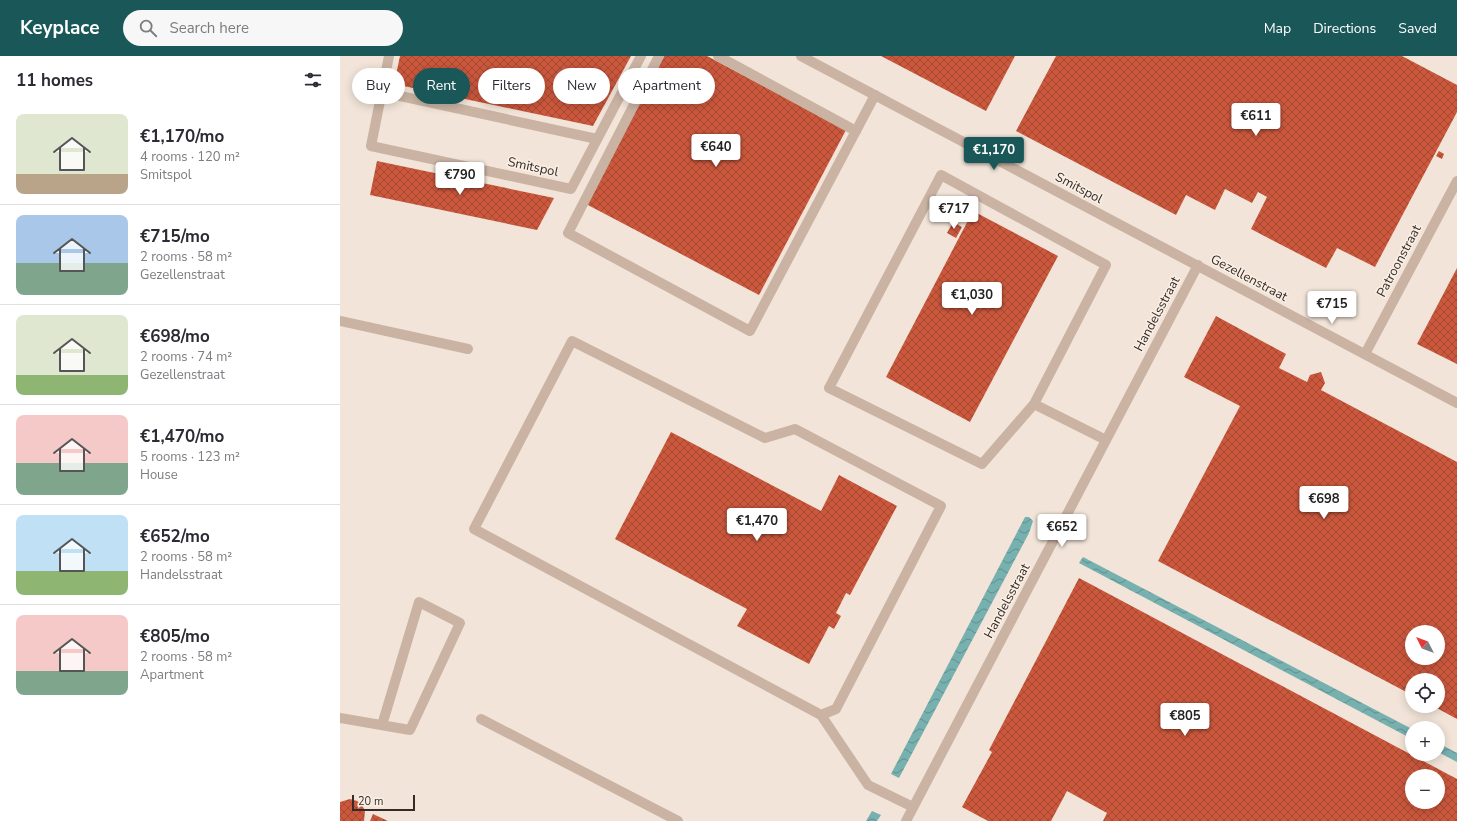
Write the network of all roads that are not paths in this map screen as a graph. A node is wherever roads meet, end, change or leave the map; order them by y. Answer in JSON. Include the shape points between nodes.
{"nodes":[{"id":1,"x":389,"y":56,"type":"edge"},
{"id":2,"x":641,"y":56,"type":"edge"},
{"id":3,"x":659,"y":56,"type":"edge"},
{"id":4,"x":718,"y":56,"type":"edge"},
{"id":5,"x":801,"y":56,"type":"edge"},
{"id":6,"x":387,"y":68,"type":"edge"},
{"id":7,"x":875,"y":95,"type":"junction"},
{"id":8,"x":405,"y":97,"type":"edge"},
{"id":9,"x":380,"y":104,"type":"edge"},
{"id":10,"x":856,"y":131,"type":"junction"},
{"id":11,"x":597,"y":139,"type":"junction"},
{"id":12,"x":1457,"y":181,"type":"edge"},
{"id":13,"x":1198,"y":266,"type":"junction"},
{"id":14,"x":340,"y":320,"type":"edge"},
{"id":15,"x":468,"y":349,"type":"dead end"},
{"id":16,"x":1365,"y":354,"type":"junction"},
{"id":17,"x":1034,"y":404,"type":"junction"},
{"id":18,"x":1457,"y":404,"type":"edge"},
{"id":19,"x":1106,"y":440,"type":"junction"},
{"id":20,"x":821,"y":715,"type":"junction"},
{"id":21,"x":340,"y":718,"type":"edge"},
{"id":22,"x":481,"y":719,"type":"dead end"},
{"id":23,"x":382,"y":725,"type":"junction"},
{"id":24,"x":913,"y":807,"type":"junction"},
{"id":25,"x":908,"y":820,"type":"edge"},
{"id":26,"x":678,"y":821,"type":"edge"}],
"edges":[{"from":1,"to":6,"type":"street","name":"Smitspol"},
{"from":2,"to":11,"type":"street","name":"Smitspol"},
{"from":3,"to":10,"type":"street","via":[[568,233],[750,331]]},
{"from":4,"to":10,"type":"street"},
{"from":5,"to":7,"type":"street","name":"Smitspol"},
{"from":7,"to":10,"type":"street"},
{"from":7,"to":13,"type":"street","name":"Smitspol"},
{"from":8,"to":11,"type":"street"},
{"from":9,"to":11,"type":"street","name":"Smitspol","via":[[371,146],[571,188]]},
{"from":12,"to":16,"type":"street","name":"Patroonstraat"},
{"from":13,"to":16,"type":"street","name":"Gezellenstraat"},
{"from":13,"to":19,"type":"street","name":"Handelsstraat"},
{"from":14,"to":15,"type":"street"},
{"from":16,"to":18,"type":"street","name":"Gezellenstraat"},
{"from":17,"to":17,"type":"street","via":[[982,464],[829,388],[940,175],[1106,265]]},
{"from":17,"to":19,"type":"street"},
{"from":19,"to":24,"type":"street","name":"Handelsstraat"},
{"from":20,"to":20,"type":"street","via":[[474,529],[572,340],[765,438],[795,429],[941,506],[836,709]]},
{"from":20,"to":24,"type":"street","via":[[868,785]]},
{"from":21,"to":23,"type":"street"},
{"from":22,"to":26,"type":"street"},
{"from":23,"to":23,"type":"street","via":[[410,730],[460,623],[419,602]]},
{"from":24,"to":25,"type":"street","name":"Handelsstraat"}]}
